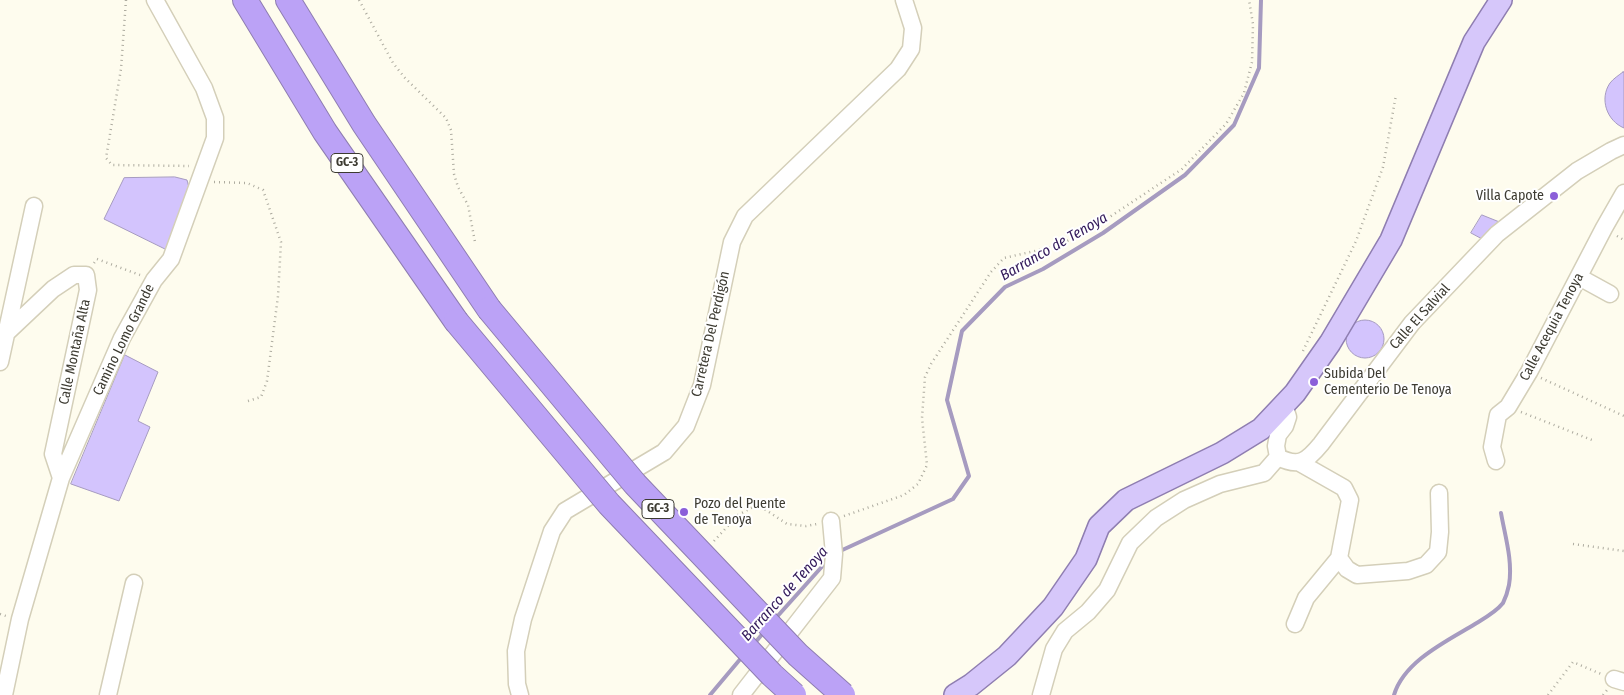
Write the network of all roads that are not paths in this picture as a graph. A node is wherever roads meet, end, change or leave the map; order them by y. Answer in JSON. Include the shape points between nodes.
{"nodes":[{"id":1,"x":156,"y":0,"type":"edge"},
{"id":2,"x":245,"y":0,"type":"edge"},
{"id":3,"x":288,"y":0,"type":"edge"},
{"id":4,"x":904,"y":0,"type":"edge"},
{"id":5,"x":1501,"y":0,"type":"edge"},
{"id":6,"x":1624,"y":145,"type":"edge"},
{"id":7,"x":1622,"y":199,"type":"edge"},
{"id":8,"x":34,"y":206,"type":"dead end"},
{"id":9,"x":1579,"y":277,"type":"junction"},
{"id":10,"x":1610,"y":294,"type":"dead end"},
{"id":11,"x":3,"y":336,"type":"edge"},
{"id":12,"x":0,"y":362,"type":"edge"},
{"id":13,"x":1284,"y":404,"type":"junction"},
{"id":14,"x":1278,"y":458,"type":"junction"},
{"id":15,"x":1496,"y":461,"type":"dead end"},
{"id":16,"x":1300,"y":463,"type":"junction"},
{"id":17,"x":61,"y":478,"type":"junction"},
{"id":18,"x":1439,"y":493,"type":"dead end"},
{"id":19,"x":831,"y":521,"type":"road end"},
{"id":20,"x":1340,"y":558,"type":"junction"},
{"id":21,"x":134,"y":583,"type":"dead end"},
{"id":22,"x":1295,"y":624,"type":"dead end"},
{"id":23,"x":4,"y":695,"type":"edge"},
{"id":24,"x":108,"y":695,"type":"edge"},
{"id":25,"x":520,"y":695,"type":"edge"},
{"id":26,"x":741,"y":695,"type":"edge"},
{"id":27,"x":794,"y":695,"type":"edge"},
{"id":28,"x":843,"y":695,"type":"edge"},
{"id":29,"x":955,"y":695,"type":"edge"},
{"id":30,"x":1041,"y":695,"type":"edge"}],
"edges":[{"from":1,"to":17,"type":"street","name":"Camino Lomo Grande","via":[[204,88],[215,118],[215,138],[171,259],[154,280],[122,338]]},
{"from":2,"to":27,"type":"highway","number":"GC-3","bridge":true,"via":[[325,132],[456,321],[609,504],[772,676]]},
{"from":3,"to":28,"type":"highway","number":"GC-3","bridge":true,"via":[[364,124],[489,309],[635,484],[798,655]]},
{"from":4,"to":25,"type":"street","name":"Carretera Del Perdigón","via":[[913,28],[910,49],[898,70],[745,216],[732,242],[702,385],[686,426],[664,452],[565,511],[552,531],[516,651]]},
{"from":5,"to":13,"type":"main road","via":[[1474,42],[1391,240],[1330,343]]},
{"from":6,"to":16,"type":"street","name":"Calle El Salvial","via":[[1577,171],[1497,234],[1412,322],[1315,451]]},
{"from":7,"to":9,"type":"street","name":"Calle Acequia Tenoya"},
{"from":8,"to":11,"type":"street"},
{"from":9,"to":10,"type":"street"},
{"from":9,"to":15,"type":"street","name":"Calle Acequia Tenoya","via":[[1529,372],[1508,407],[1498,415],[1492,447]]},
{"from":11,"to":12,"type":"street"},
{"from":11,"to":17,"type":"street","name":"Calle Montaña Alta","via":[[54,289],[74,275],[86,275],[88,290],[53,454]]},
{"from":13,"to":14,"type":"street","via":[[1288,417],[1286,426],[1278,435]]},
{"from":13,"to":29,"type":"main road","via":[[1261,429],[1222,453],[1126,500],[1099,526],[1086,559],[1053,607],[1007,656]]},
{"from":14,"to":16,"type":"street","via":[[1288,463]]},
{"from":14,"to":30,"type":"street","via":[[1264,473],[1220,484],[1184,500],[1156,518],[1130,543],[1108,590],[1065,632],[1054,649]]},
{"from":16,"to":20,"type":"street","via":[[1344,488],[1350,500]]},
{"from":17,"to":23,"type":"street","name":"Camino Lomo Grande","via":[[20,619]]},
{"from":18,"to":20,"type":"street","via":[[1438,552],[1426,565],[1408,571],[1357,575],[1346,569]]},
{"from":19,"to":26,"type":"street","via":[[832,578]]},
{"from":20,"to":22,"type":"street","via":[[1306,598]]},
{"from":21,"to":24,"type":"street"}]}
